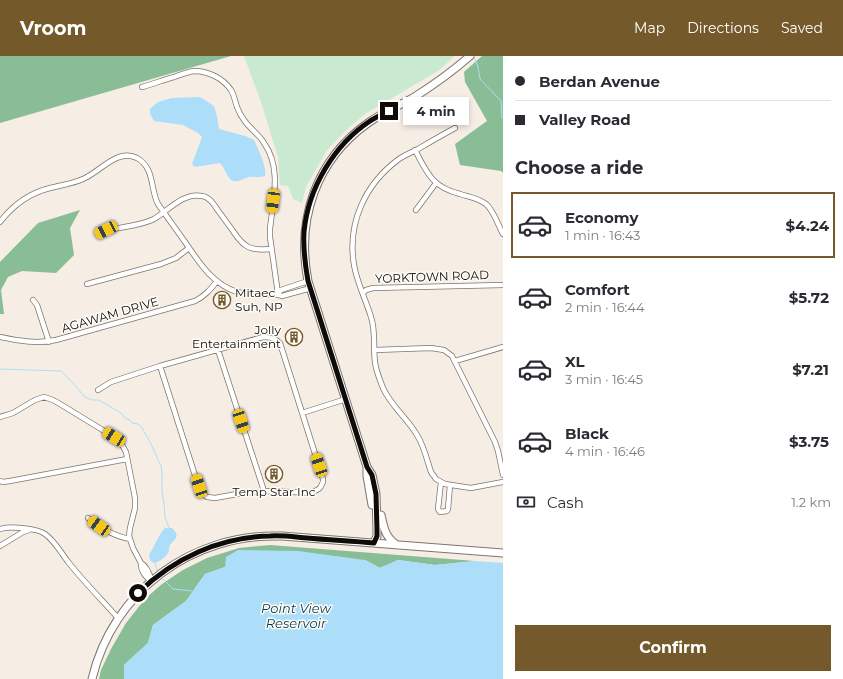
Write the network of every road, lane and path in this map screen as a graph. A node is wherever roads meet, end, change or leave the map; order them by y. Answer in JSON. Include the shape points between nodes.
{"nodes":[{"id":1,"x":470,"y":56,"type":"edge"},
{"id":2,"x":142,"y":87,"type":"dead end"},
{"id":3,"x":455,"y":128,"type":"dead end"},
{"id":4,"x":415,"y":150,"type":"junction"},
{"id":5,"x":436,"y":183,"type":"junction"},
{"id":6,"x":416,"y":210,"type":"dead end"},
{"id":7,"x":163,"y":212,"type":"junction"},
{"id":8,"x":0,"y":222,"type":"edge"},
{"id":9,"x":98,"y":234,"type":"dead end"},
{"id":10,"x":503,"y":234,"type":"edge"},
{"id":11,"x":189,"y":248,"type":"junction"},
{"id":12,"x":271,"y":249,"type":"junction"},
{"id":13,"x":217,"y":281,"type":"junction"},
{"id":14,"x":87,"y":284,"type":"dead end"},
{"id":15,"x":309,"y":284,"type":"junction"},
{"id":16,"x":503,"y":284,"type":"edge"},
{"id":17,"x":363,"y":293,"type":"junction"},
{"id":18,"x":278,"y":294,"type":"junction"},
{"id":19,"x":34,"y":300,"type":"dead end"},
{"id":20,"x":0,"y":337,"type":"edge"},
{"id":21,"x":49,"y":342,"type":"junction"},
{"id":22,"x":503,"y":347,"type":"edge"},
{"id":23,"x":218,"y":350,"type":"junction"},
{"id":24,"x":374,"y":350,"type":"junction"},
{"id":25,"x":455,"y":361,"type":"junction"},
{"id":26,"x":160,"y":366,"type":"junction"},
{"id":27,"x":98,"y":390,"type":"dead end"},
{"id":28,"x":346,"y":399,"type":"junction"},
{"id":29,"x":302,"y":413,"type":"junction"},
{"id":30,"x":0,"y":417,"type":"edge"},
{"id":31,"x":127,"y":459,"type":"junction"},
{"id":32,"x":367,"y":467,"type":"junction"},
{"id":33,"x":503,"y":475,"type":"edge"},
{"id":34,"x":0,"y":481,"type":"edge"},
{"id":35,"x":441,"y":482,"type":"junction"},
{"id":36,"x":503,"y":482,"type":"edge"},
{"id":37,"x":450,"y":485,"type":"junction"},
{"id":38,"x":264,"y":491,"type":"junction"},
{"id":39,"x":376,"y":494,"type":"junction"},
{"id":40,"x":88,"y":518,"type":"dead end"},
{"id":41,"x":0,"y":529,"type":"edge"},
{"id":42,"x":32,"y":530,"type":"junction"},
{"id":43,"x":130,"y":539,"type":"junction"},
{"id":44,"x":374,"y":543,"type":"junction"},
{"id":45,"x":397,"y":545,"type":"junction"},
{"id":46,"x":0,"y":546,"type":"edge"},
{"id":47,"x":503,"y":553,"type":"edge"},
{"id":48,"x":152,"y":581,"type":"junction"},
{"id":49,"x":118,"y":618,"type":"junction"},
{"id":50,"x":92,"y":679,"type":"edge"}],
"edges":[{"from":1,"to":15,"type":"main road","via":[[444,78],[370,122],[334,155],[320,178],[306,217],[304,245]]},
{"from":2,"to":12,"type":"street","via":[[188,72],[204,72],[220,79],[227,86],[234,95],[243,119],[264,142],[272,159],[275,178],[270,228]]},
{"from":3,"to":4,"type":"street"},
{"from":4,"to":5,"type":"street","via":[[426,172]]},
{"from":4,"to":17,"type":"street","via":[[380,176],[367,193],[360,208],[354,228],[352,249],[354,267]]},
{"from":5,"to":6,"type":"street"},
{"from":5,"to":10,"type":"street","via":[[446,190],[475,198],[485,204]]},
{"from":7,"to":8,"type":"street","via":[[156,200],[148,168],[142,161],[124,156],[110,161],[96,172],[74,183],[49,188],[32,195],[14,206]]},
{"from":7,"to":9,"type":"street","via":[[144,223],[106,230]]},
{"from":7,"to":11,"type":"street"},
{"from":7,"to":12,"type":"street","via":[[187,197],[205,197],[212,201],[243,244],[256,250]]},
{"from":11,"to":13,"type":"street","via":[[204,269]]},
{"from":11,"to":14,"type":"street","via":[[176,258],[161,264]]},
{"from":12,"to":18,"type":"street"},
{"from":13,"to":18,"type":"street","via":[[237,292],[252,295]]},
{"from":13,"to":21,"type":"street","name":"AGAWAM DRIVE","via":[[209,292],[195,301]]},
{"from":15,"to":18,"type":"street","via":[[282,296]]},
{"from":15,"to":18,"type":"street","via":[[280,290]]},
{"from":15,"to":28,"type":"main road"},
{"from":16,"to":17,"type":"street","name":"YORKTOWN ROAD","via":[[373,288]]},
{"from":17,"to":24,"type":"street","via":[[373,325]]},
{"from":19,"to":21,"type":"street"},
{"from":20,"to":21,"type":"street","name":"AGAWAM DRIVE"},
{"from":22,"to":25,"type":"street"},
{"from":23,"to":26,"type":"street"},
{"from":23,"to":29,"type":"street","via":[[263,338],[271,337],[278,341]]},
{"from":23,"to":38,"type":"street"},
{"from":24,"to":25,"type":"street","via":[[435,348],[444,350]]},
{"from":24,"to":35,"type":"street","via":[[376,369],[384,390],[417,435],[433,476]]},
{"from":25,"to":33,"type":"street","via":[[495,442]]},
{"from":26,"to":27,"type":"street","via":[[111,382]]},
{"from":26,"to":38,"type":"street","via":[[201,493],[215,498]]},
{"from":28,"to":29,"type":"street"},
{"from":28,"to":32,"type":"main road"},
{"from":29,"to":38,"type":"street","via":[[323,479],[322,485],[310,493]]},
{"from":30,"to":31,"type":"street","via":[[44,397],[114,437],[122,445]]},
{"from":31,"to":34,"type":"street","via":[[10,482]]},
{"from":31,"to":43,"type":"street","via":[[135,498]]},
{"from":32,"to":39,"type":"main road","via":[[372,475]]},
{"from":32,"to":44,"type":"main road"},
{"from":35,"to":37,"type":"street"},
{"from":35,"to":37,"type":"street","via":[[438,509],[440,512],[448,509]]},
{"from":36,"to":37,"type":"street","via":[[475,488]]},
{"from":39,"to":44,"type":"main road","via":[[377,536]]},
{"from":39,"to":45,"type":"main road","via":[[385,532]]},
{"from":40,"to":43,"type":"street","via":[[110,533]]},
{"from":41,"to":42,"type":"street","via":[[14,527]]},
{"from":42,"to":46,"type":"street","via":[[23,532]]},
{"from":42,"to":49,"type":"street","via":[[44,533],[52,540]]},
{"from":43,"to":48,"type":"street"},
{"from":44,"to":45,"type":"main road"},
{"from":44,"to":48,"type":"main road","via":[[270,536],[237,539],[186,557]]},
{"from":45,"to":47,"type":"main road"},
{"from":48,"to":49,"type":"main road"},
{"from":49,"to":50,"type":"main road","via":[[103,646]]}]}
